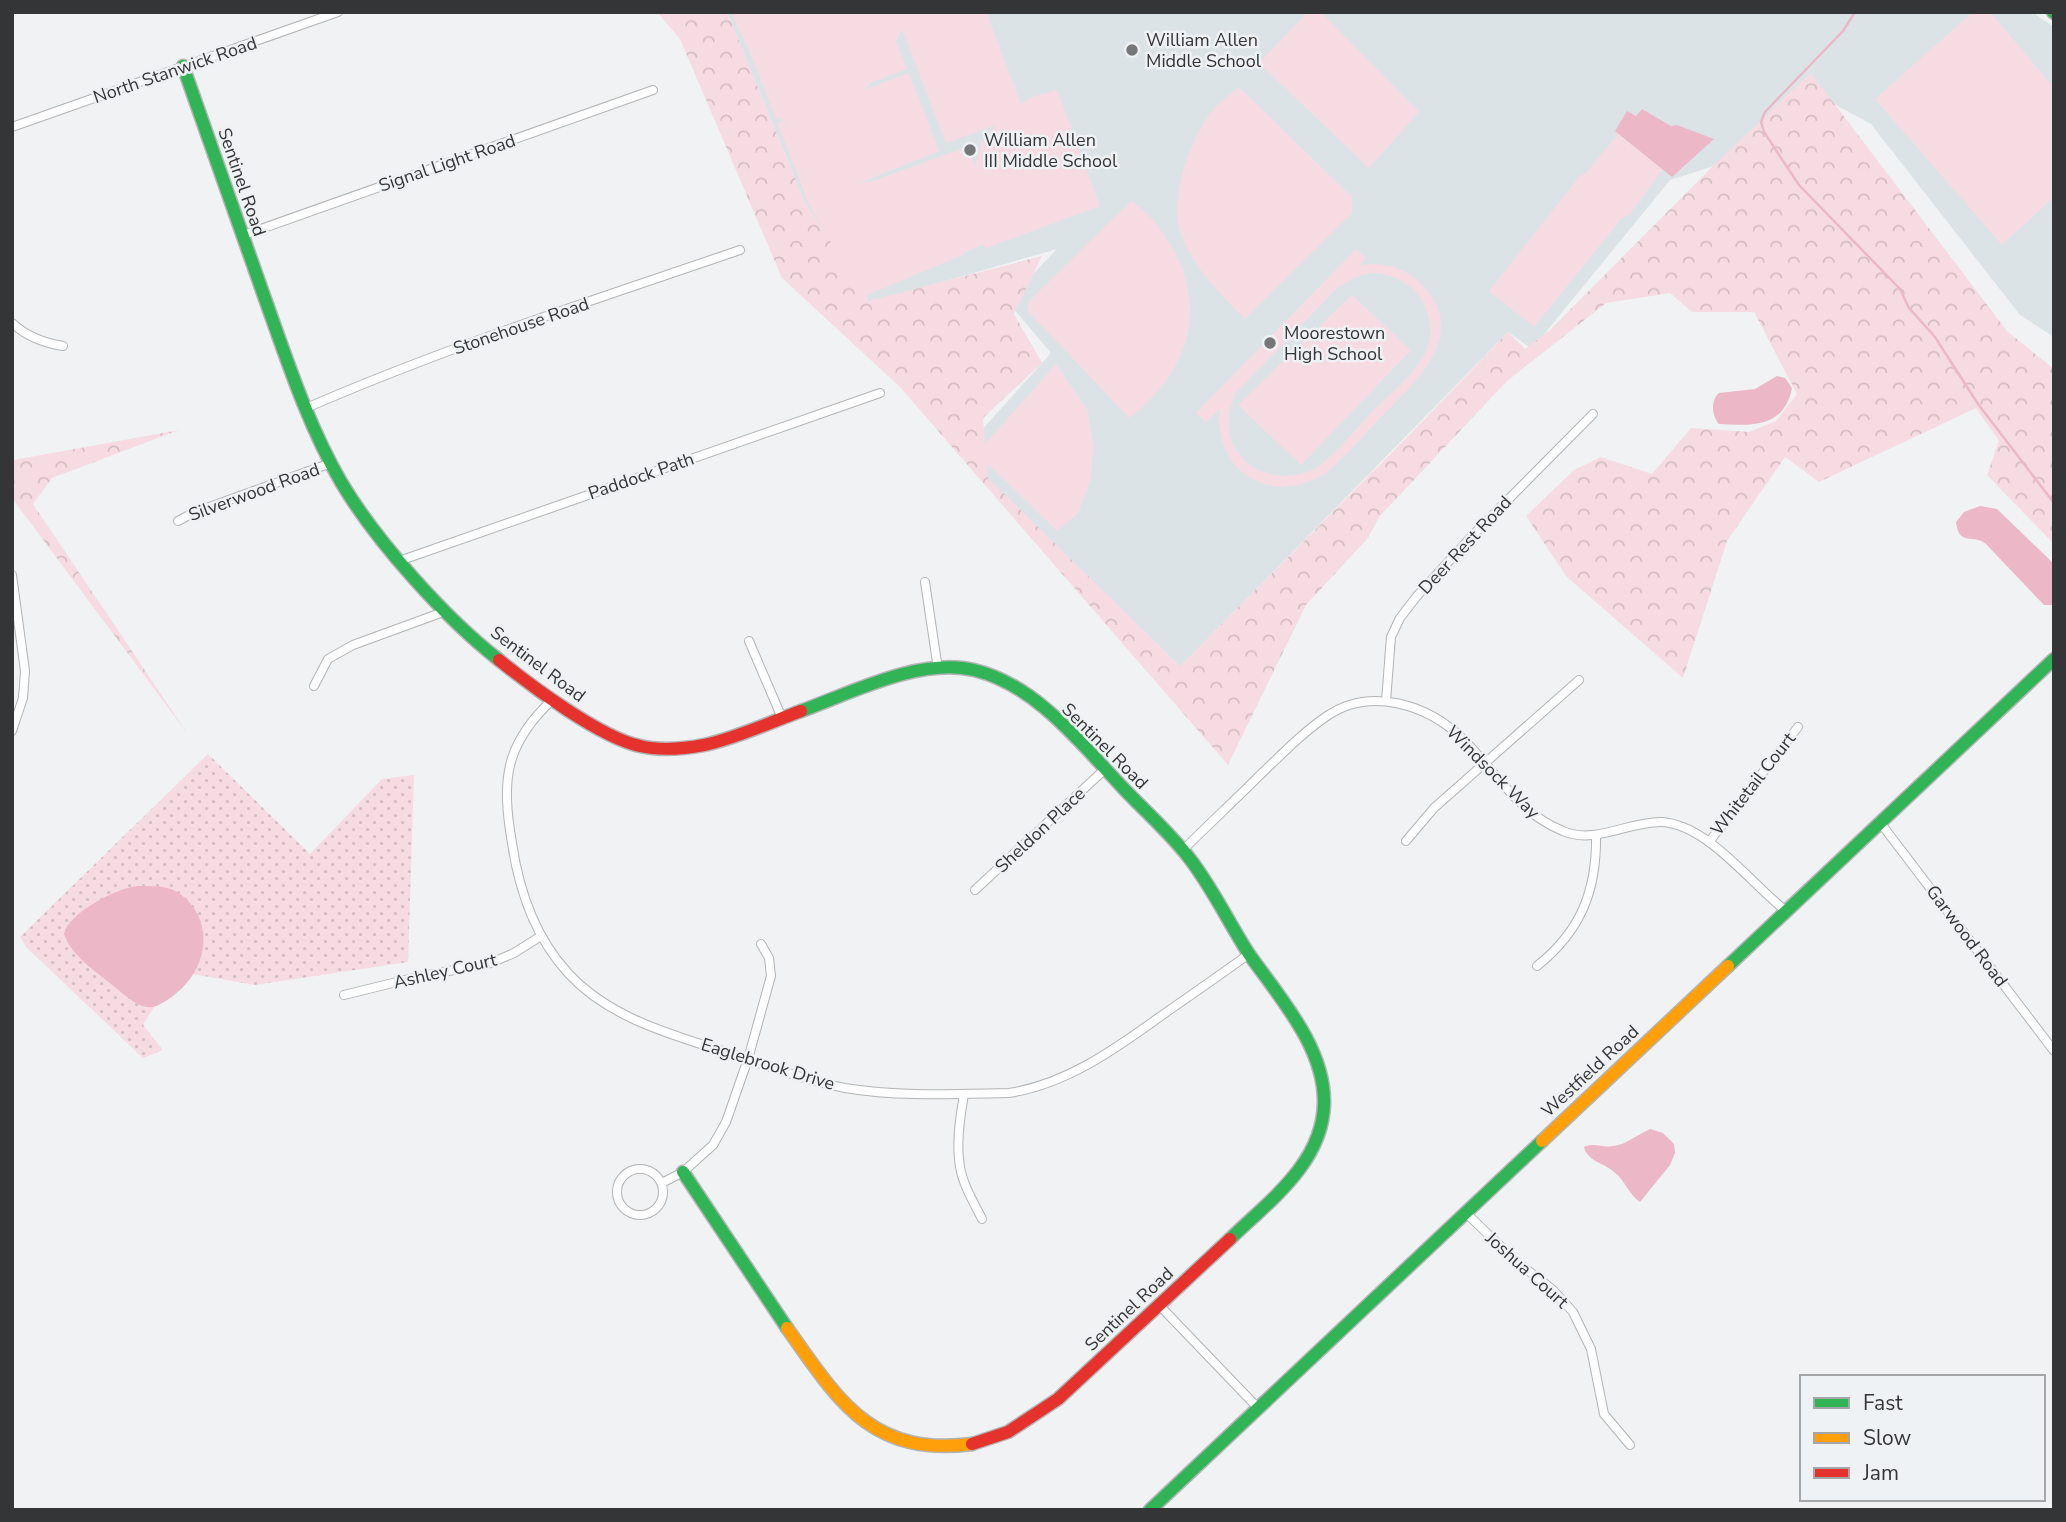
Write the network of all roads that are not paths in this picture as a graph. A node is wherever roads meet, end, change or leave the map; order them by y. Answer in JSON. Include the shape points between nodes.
{"nodes":[{"id":1,"x":338,"y":12,"type":"edge"},
{"id":2,"x":183,"y":66,"type":"junction"},
{"id":3,"x":653,"y":90,"type":"dead end"},
{"id":4,"x":12,"y":127,"type":"edge"},
{"id":5,"x":242,"y":236,"type":"junction"},
{"id":6,"x":740,"y":250,"type":"dead end"},
{"id":7,"x":12,"y":323,"type":"edge"},
{"id":8,"x":63,"y":346,"type":"dead end"},
{"id":9,"x":880,"y":393,"type":"dead end"},
{"id":10,"x":304,"y":410,"type":"junction"},
{"id":11,"x":1592,"y":414,"type":"dead end"},
{"id":12,"x":331,"y":463,"type":"junction"},
{"id":13,"x":178,"y":521,"type":"dead end"},
{"id":14,"x":402,"y":560,"type":"junction"},
{"id":15,"x":12,"y":575,"type":"edge"},
{"id":16,"x":926,"y":582,"type":"dead end"},
{"id":17,"x":446,"y":611,"type":"junction"},
{"id":18,"x":16,"y":630,"type":"edge"},
{"id":19,"x":749,"y":641,"type":"dead end"},
{"id":20,"x":2054,"y":659,"type":"edge"},
{"id":21,"x":938,"y":669,"type":"junction"},
{"id":22,"x":1579,"y":680,"type":"dead end"},
{"id":23,"x":314,"y":685,"type":"dead end"},
{"id":24,"x":553,"y":699,"type":"junction"},
{"id":25,"x":1386,"y":701,"type":"junction"},
{"id":26,"x":782,"y":718,"type":"junction"},
{"id":27,"x":1798,"y":727,"type":"dead end"},
{"id":28,"x":12,"y":732,"type":"edge"},
{"id":29,"x":1484,"y":762,"type":"junction"},
{"id":30,"x":1104,"y":769,"type":"junction"},
{"id":31,"x":1880,"y":821,"type":"junction"},
{"id":32,"x":1596,"y":835,"type":"junction"},
{"id":33,"x":1406,"y":841,"type":"dead end"},
{"id":34,"x":1709,"y":842,"type":"junction"},
{"id":35,"x":1183,"y":850,"type":"junction"},
{"id":36,"x":975,"y":890,"type":"dead end"},
{"id":37,"x":1785,"y":910,"type":"junction"},
{"id":38,"x":541,"y":936,"type":"junction"},
{"id":39,"x":761,"y":944,"type":"dead end"},
{"id":40,"x":1249,"y":954,"type":"junction"},
{"id":41,"x":1537,"y":966,"type":"dead end"},
{"id":42,"x":344,"y":995,"type":"dead end"},
{"id":43,"x":2054,"y":1051,"type":"edge"},
{"id":44,"x":748,"y":1059,"type":"junction"},
{"id":45,"x":964,"y":1094,"type":"junction"},
{"id":46,"x":683,"y":1172,"type":"junction"},
{"id":47,"x":662,"y":1183,"type":"junction"},
{"id":48,"x":1465,"y":1212,"type":"junction"},
{"id":49,"x":982,"y":1219,"type":"dead end"},
{"id":50,"x":1160,"y":1306,"type":"junction"},
{"id":51,"x":1257,"y":1408,"type":"junction"},
{"id":52,"x":1630,"y":1445,"type":"dead end"},
{"id":53,"x":1150,"y":1510,"type":"edge"}],
"edges":[{"from":1,"to":2,"type":"street","name":"North Stanwick Road"},
{"from":2,"to":4,"type":"street","name":"North Stanwick Road"},
{"from":2,"to":5,"type":"street","name":"Sentinel Road"},
{"from":3,"to":5,"type":"street","name":"Signal Light Road"},
{"from":5,"to":10,"type":"street","name":"Sentinel Road"},
{"from":6,"to":10,"type":"street","name":"Stonehouse Road","via":[[460,347]]},
{"from":7,"to":8,"type":"street","via":[[44,343]]},
{"from":9,"to":14,"type":"street","name":"Paddock Path"},
{"from":10,"to":12,"type":"street","name":"Sentinel Road"},
{"from":11,"to":25,"type":"street","name":"Deer Rest Road","via":[[1474,534],[1400,618],[1391,637]]},
{"from":12,"to":13,"type":"street","name":"Silverwood Road"},
{"from":12,"to":14,"type":"street","name":"Sentinel Road","via":[[357,506]]},
{"from":14,"to":17,"type":"street","name":"Sentinel Road"},
{"from":15,"to":18,"type":"street"},
{"from":16,"to":21,"type":"street"},
{"from":17,"to":23,"type":"street","via":[[352,645],[328,659]]},
{"from":17,"to":24,"type":"street","name":"Sentinel Road","via":[[488,652]]},
{"from":18,"to":28,"type":"street","via":[[25,671],[23,698]]},
{"from":19,"to":26,"type":"street"},
{"from":20,"to":31,"type":"street","name":"Westfield Road"},
{"from":21,"to":26,"type":"street","name":"Sentinel Road","via":[[883,682]]},
{"from":21,"to":30,"type":"street","name":"Sentinel Road","via":[[971,669],[1018,689]]},
{"from":22,"to":29,"type":"street"},
{"from":24,"to":26,"type":"street","name":"Sentinel Road","via":[[608,736],[653,748],[708,744]]},
{"from":24,"to":38,"type":"street","name":"Eaglebrook Drive","via":[[514,747],[507,797],[517,874]]},
{"from":25,"to":29,"type":"street","name":"Windsock Way","via":[[1414,706],[1440,719]]},
{"from":25,"to":35,"type":"street","name":"Windsock Way","via":[[1357,704],[1329,715],[1289,747]]},
{"from":27,"to":34,"type":"street","name":"Whitetail Court"},
{"from":29,"to":32,"type":"street","name":"Windsock Way","via":[[1538,820],[1566,833]]},
{"from":29,"to":33,"type":"street"},
{"from":30,"to":35,"type":"street","name":"Sentinel Road"},
{"from":30,"to":36,"type":"street","name":"Sheldon Place"},
{"from":31,"to":37,"type":"street","name":"Westfield Road"},
{"from":31,"to":43,"type":"street","name":"Garwood Road"},
{"from":32,"to":34,"type":"street","name":"Windsock Way","via":[[1660,822],[1681,825]]},
{"from":32,"to":41,"type":"street","via":[[1592,888],[1581,914]]},
{"from":34,"to":37,"type":"street","name":"Windsock Way"},
{"from":35,"to":40,"type":"street","name":"Sentinel Road"},
{"from":37,"to":48,"type":"street","name":"Westfield Road"},
{"from":38,"to":42,"type":"street","name":"Ashley Court","via":[[491,963]]},
{"from":38,"to":44,"type":"street","name":"Eaglebrook Drive","via":[[568,973],[611,1008],[645,1025]]},
{"from":39,"to":44,"type":"street","via":[[771,976]]},
{"from":40,"to":45,"type":"street","name":"Eaglebrook Drive","via":[[1069,1076],[1027,1091]]},
{"from":40,"to":50,"type":"street","name":"Sentinel Road","via":[[1315,1058],[1324,1105],[1319,1135],[1294,1177]]},
{"from":44,"to":45,"type":"street","name":"Eaglebrook Drive","via":[[845,1088]]},
{"from":44,"to":46,"type":"street","via":[[713,1145]]},
{"from":45,"to":49,"type":"street","via":[[960,1168]]},
{"from":46,"to":47,"type":"street"},
{"from":46,"to":50,"type":"street","name":"Sentinel Road","via":[[836,1396],[874,1428],[903,1440],[962,1446],[1019,1427],[1046,1409]]},
{"from":47,"to":47,"type":"street","via":[[652,1172],[631,1171],[618,1187],[623,1208],[636,1215],[650,1213],[663,1197]]},
{"from":48,"to":51,"type":"street","name":"Westfield Road"},
{"from":48,"to":52,"type":"street","name":"Joshua Court","via":[[1573,1312],[1591,1349],[1604,1414]]},
{"from":50,"to":51,"type":"street"},
{"from":51,"to":53,"type":"street","name":"Westfield Road"}]}
